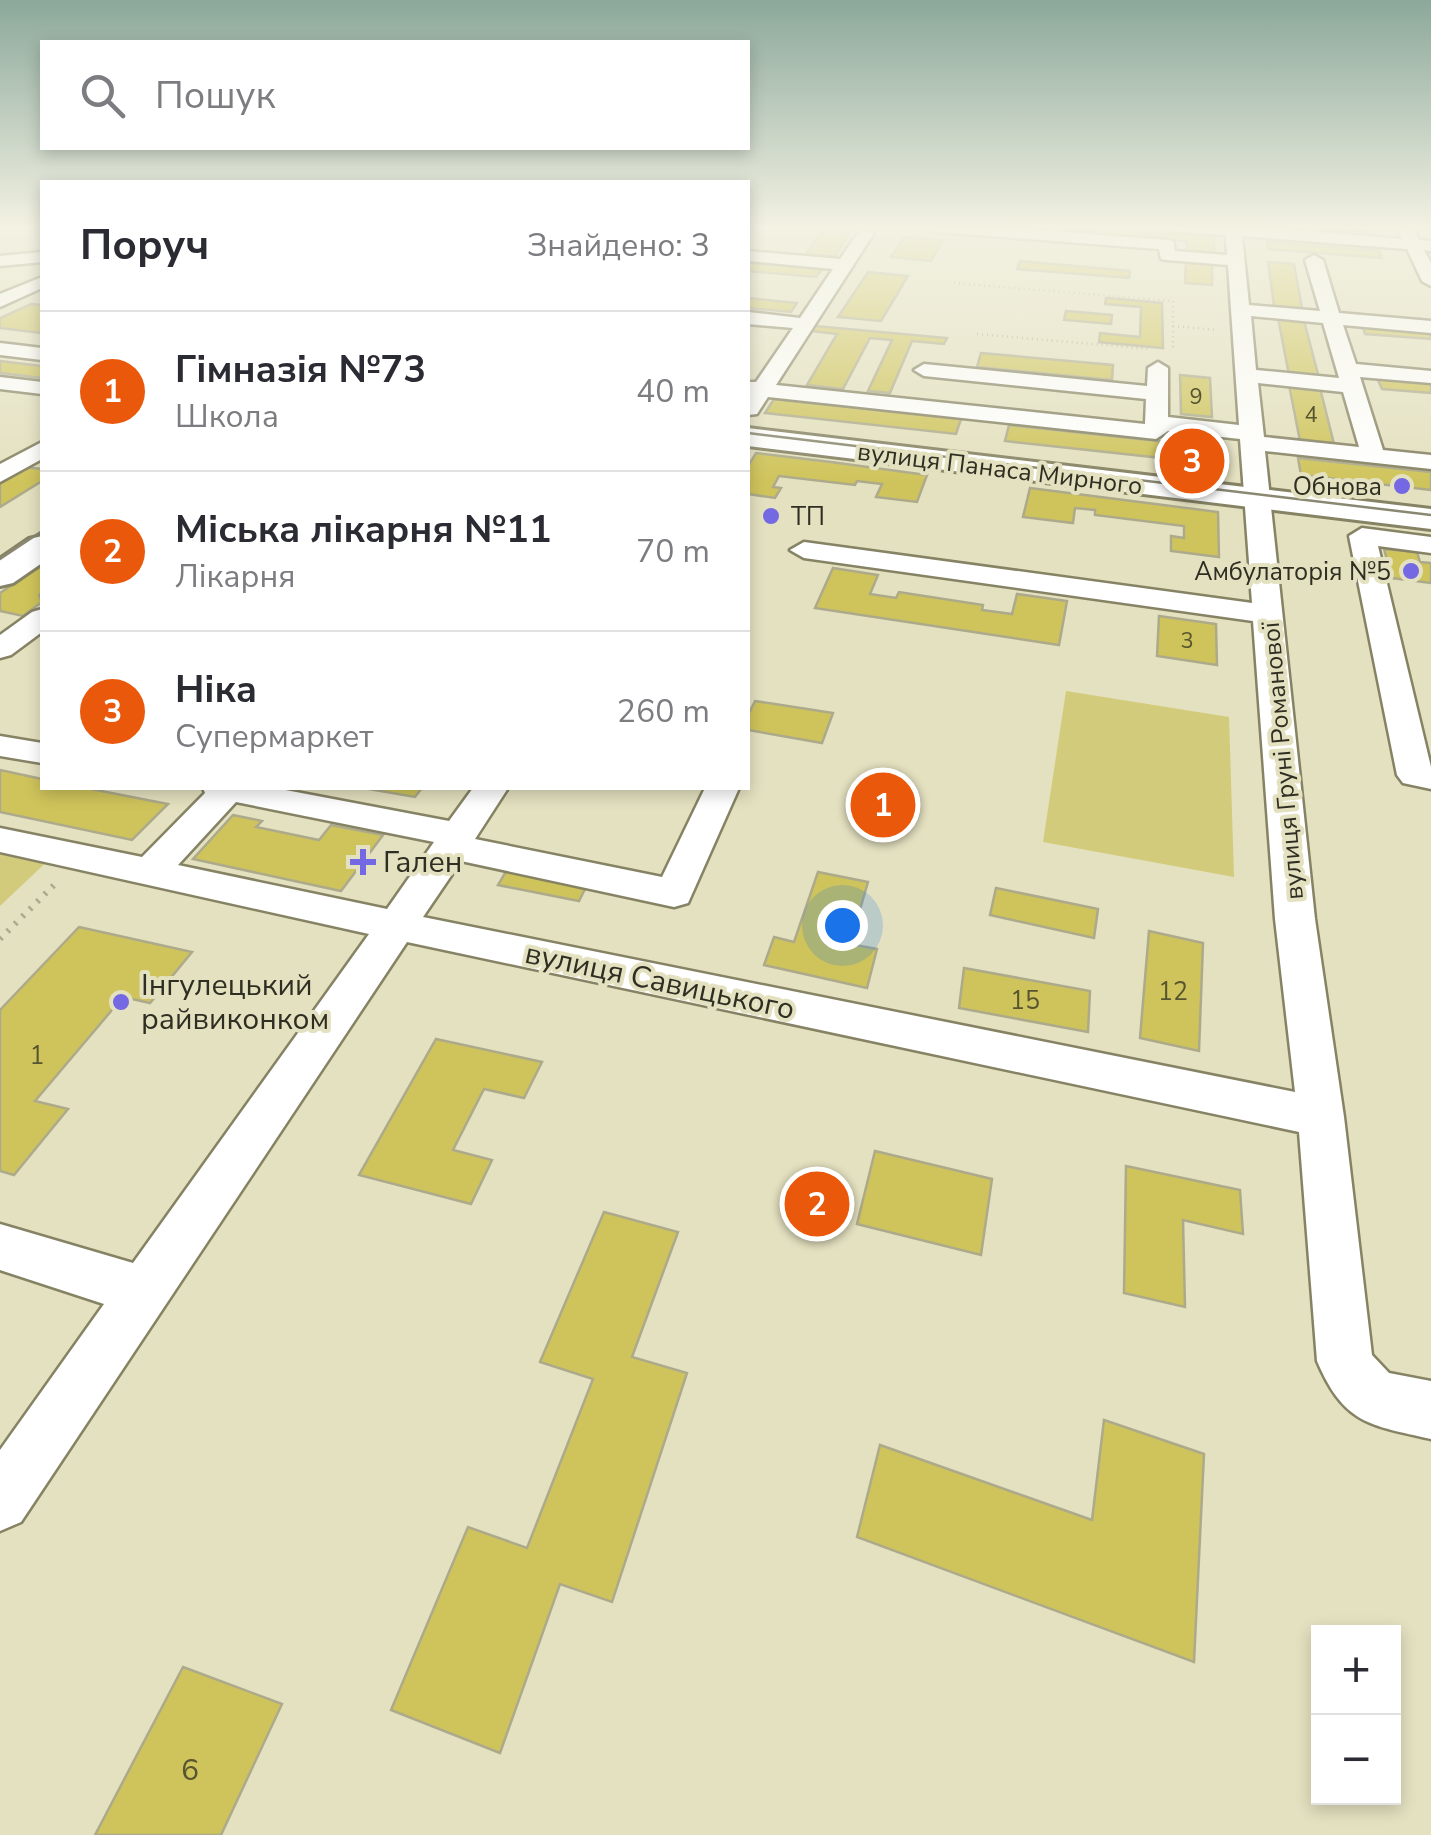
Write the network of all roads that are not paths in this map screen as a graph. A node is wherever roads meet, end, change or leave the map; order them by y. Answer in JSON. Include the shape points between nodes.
{"nodes":[{"id":1,"x":814,"y":312,"type":"edge"},
{"id":2,"x":1243,"y":312,"type":"edge"},
{"id":3,"x":1330,"y":312,"type":"edge"},
{"id":4,"x":750,"y":318,"type":"edge"},
{"id":5,"x":1332,"y":318,"type":"junction"},
{"id":6,"x":1243,"y":321,"type":"junction"},
{"id":7,"x":806,"y":324,"type":"junction"},
{"id":8,"x":1431,"y":327,"type":"edge"},
{"id":9,"x":0,"y":349,"type":"edge"},
{"id":10,"x":40,"y":354,"type":"edge"},
{"id":11,"x":1162,"y":356,"type":"road end"},
{"id":12,"x":924,"y":370,"type":"dead end"},
{"id":13,"x":1248,"y":376,"type":"junction"},
{"id":14,"x":1431,"y":377,"type":"edge"},
{"id":15,"x":0,"y":383,"type":"edge"},
{"id":16,"x":1357,"y":386,"type":"junction"},
{"id":17,"x":40,"y":388,"type":"edge"},
{"id":18,"x":755,"y":389,"type":"edge"},
{"id":19,"x":1158,"y":394,"type":"junction"},
{"id":20,"x":750,"y":423,"type":"edge"},
{"id":21,"x":1157,"y":423,"type":"junction"},
{"id":22,"x":750,"y":438,"type":"edge"},
{"id":23,"x":1253,"y":438,"type":"junction"},
{"id":24,"x":40,"y":450,"type":"edge"},
{"id":25,"x":1374,"y":456,"type":"junction"},
{"id":26,"x":1431,"y":462,"type":"edge"},
{"id":27,"x":0,"y":475,"type":"edge"},
{"id":28,"x":1259,"y":492,"type":"junction"},
{"id":29,"x":1431,"y":504,"type":"edge"},
{"id":30,"x":40,"y":513,"type":"edge"},
{"id":31,"x":1431,"y":519,"type":"edge"},
{"id":32,"x":0,"y":540,"type":"edge"},
{"id":33,"x":1431,"y":544,"type":"edge"},
{"id":34,"x":40,"y":547,"type":"edge"},
{"id":35,"x":804,"y":550,"type":"dead end"},
{"id":36,"x":0,"y":575,"type":"edge"},
{"id":37,"x":1270,"y":614,"type":"junction"},
{"id":38,"x":0,"y":746,"type":"edge"},
{"id":39,"x":40,"y":754,"type":"edge"},
{"id":40,"x":1431,"y":778,"type":"edge"},
{"id":41,"x":222,"y":790,"type":"edge"},
{"id":42,"x":245,"y":790,"type":"edge"},
{"id":43,"x":490,"y":790,"type":"edge"},
{"id":44,"x":721,"y":790,"type":"edge"},
{"id":45,"x":328,"y":798,"type":"edge"},
{"id":46,"x":0,"y":840,"type":"edge"},
{"id":47,"x":454,"y":841,"type":"junction"},
{"id":48,"x":150,"y":872,"type":"junction"},
{"id":49,"x":396,"y":925,"type":"junction"},
{"id":50,"x":1321,"y":1116,"type":"junction"},
{"id":51,"x":0,"y":1247,"type":"edge"},
{"id":52,"x":144,"y":1291,"type":"junction"},
{"id":53,"x":1431,"y":1410,"type":"edge"},
{"id":54,"x":0,"y":1501,"type":"edge"}],
"edges":[{"from":1,"to":7,"type":"street"},
{"from":2,"to":6,"type":"street","name":"вулиця Груні Романової"},
{"from":3,"to":5,"type":"street"},
{"from":4,"to":7,"type":"street"},
{"from":5,"to":6,"type":"street"},
{"from":5,"to":8,"type":"street"},
{"from":5,"to":16,"type":"street","via":[[1348,344]]},
{"from":6,"to":13,"type":"street","name":"вулиця Груні Романової"},
{"from":7,"to":18,"type":"street"},
{"from":9,"to":10,"type":"street"},
{"from":11,"to":19,"type":"street"},
{"from":12,"to":19,"type":"street"},
{"from":13,"to":16,"type":"street"},
{"from":13,"to":23,"type":"street","name":"вулиця Груні Романової"},
{"from":14,"to":16,"type":"street"},
{"from":15,"to":17,"type":"street"},
{"from":16,"to":25,"type":"street"},
{"from":18,"to":21,"type":"street","via":[[1156,432]]},
{"from":19,"to":21,"type":"street"},
{"from":20,"to":28,"type":"main road","name":"вулиця Панаса Мирного"},
{"from":21,"to":23,"type":"street"},
{"from":22,"to":28,"type":"main road","name":"вулиця Панаса Мирного"},
{"from":23,"to":25,"type":"street"},
{"from":23,"to":28,"type":"street","name":"вулиця Груні Романової"},
{"from":24,"to":27,"type":"street"},
{"from":25,"to":26,"type":"street"},
{"from":28,"to":29,"type":"main road","name":"вулиця Панаса Мирного"},
{"from":28,"to":31,"type":"main road","name":"вулиця Панаса Мирного"},
{"from":28,"to":37,"type":"street","name":"вулиця Груні Романової"},
{"from":30,"to":32,"type":"main road"},
{"from":33,"to":40,"type":"street","via":[[1362,536],[1415,775]]},
{"from":34,"to":36,"type":"main road"},
{"from":35,"to":37,"type":"street"},
{"from":37,"to":50,"type":"street","name":"вулиця Груні Романової","via":[[1296,920]]},
{"from":38,"to":39,"type":"street"},
{"from":41,"to":48,"type":"street"},
{"from":42,"to":45,"type":"street"},
{"from":43,"to":47,"type":"street"},
{"from":44,"to":47,"type":"street","via":[[674,893]]},
{"from":45,"to":47,"type":"street"},
{"from":46,"to":48,"type":"street","name":"вулиця Савицького"},
{"from":47,"to":49,"type":"street"},
{"from":48,"to":49,"type":"street","name":"вулиця Савицького"},
{"from":49,"to":50,"type":"street","name":"вулиця Савицького"},
{"from":49,"to":52,"type":"street"},
{"from":50,"to":53,"type":"street","name":"вулиця Груні Романової","via":[[1345,1361],[1357,1387]]},
{"from":51,"to":52,"type":"street"},
{"from":52,"to":54,"type":"street"}]}
